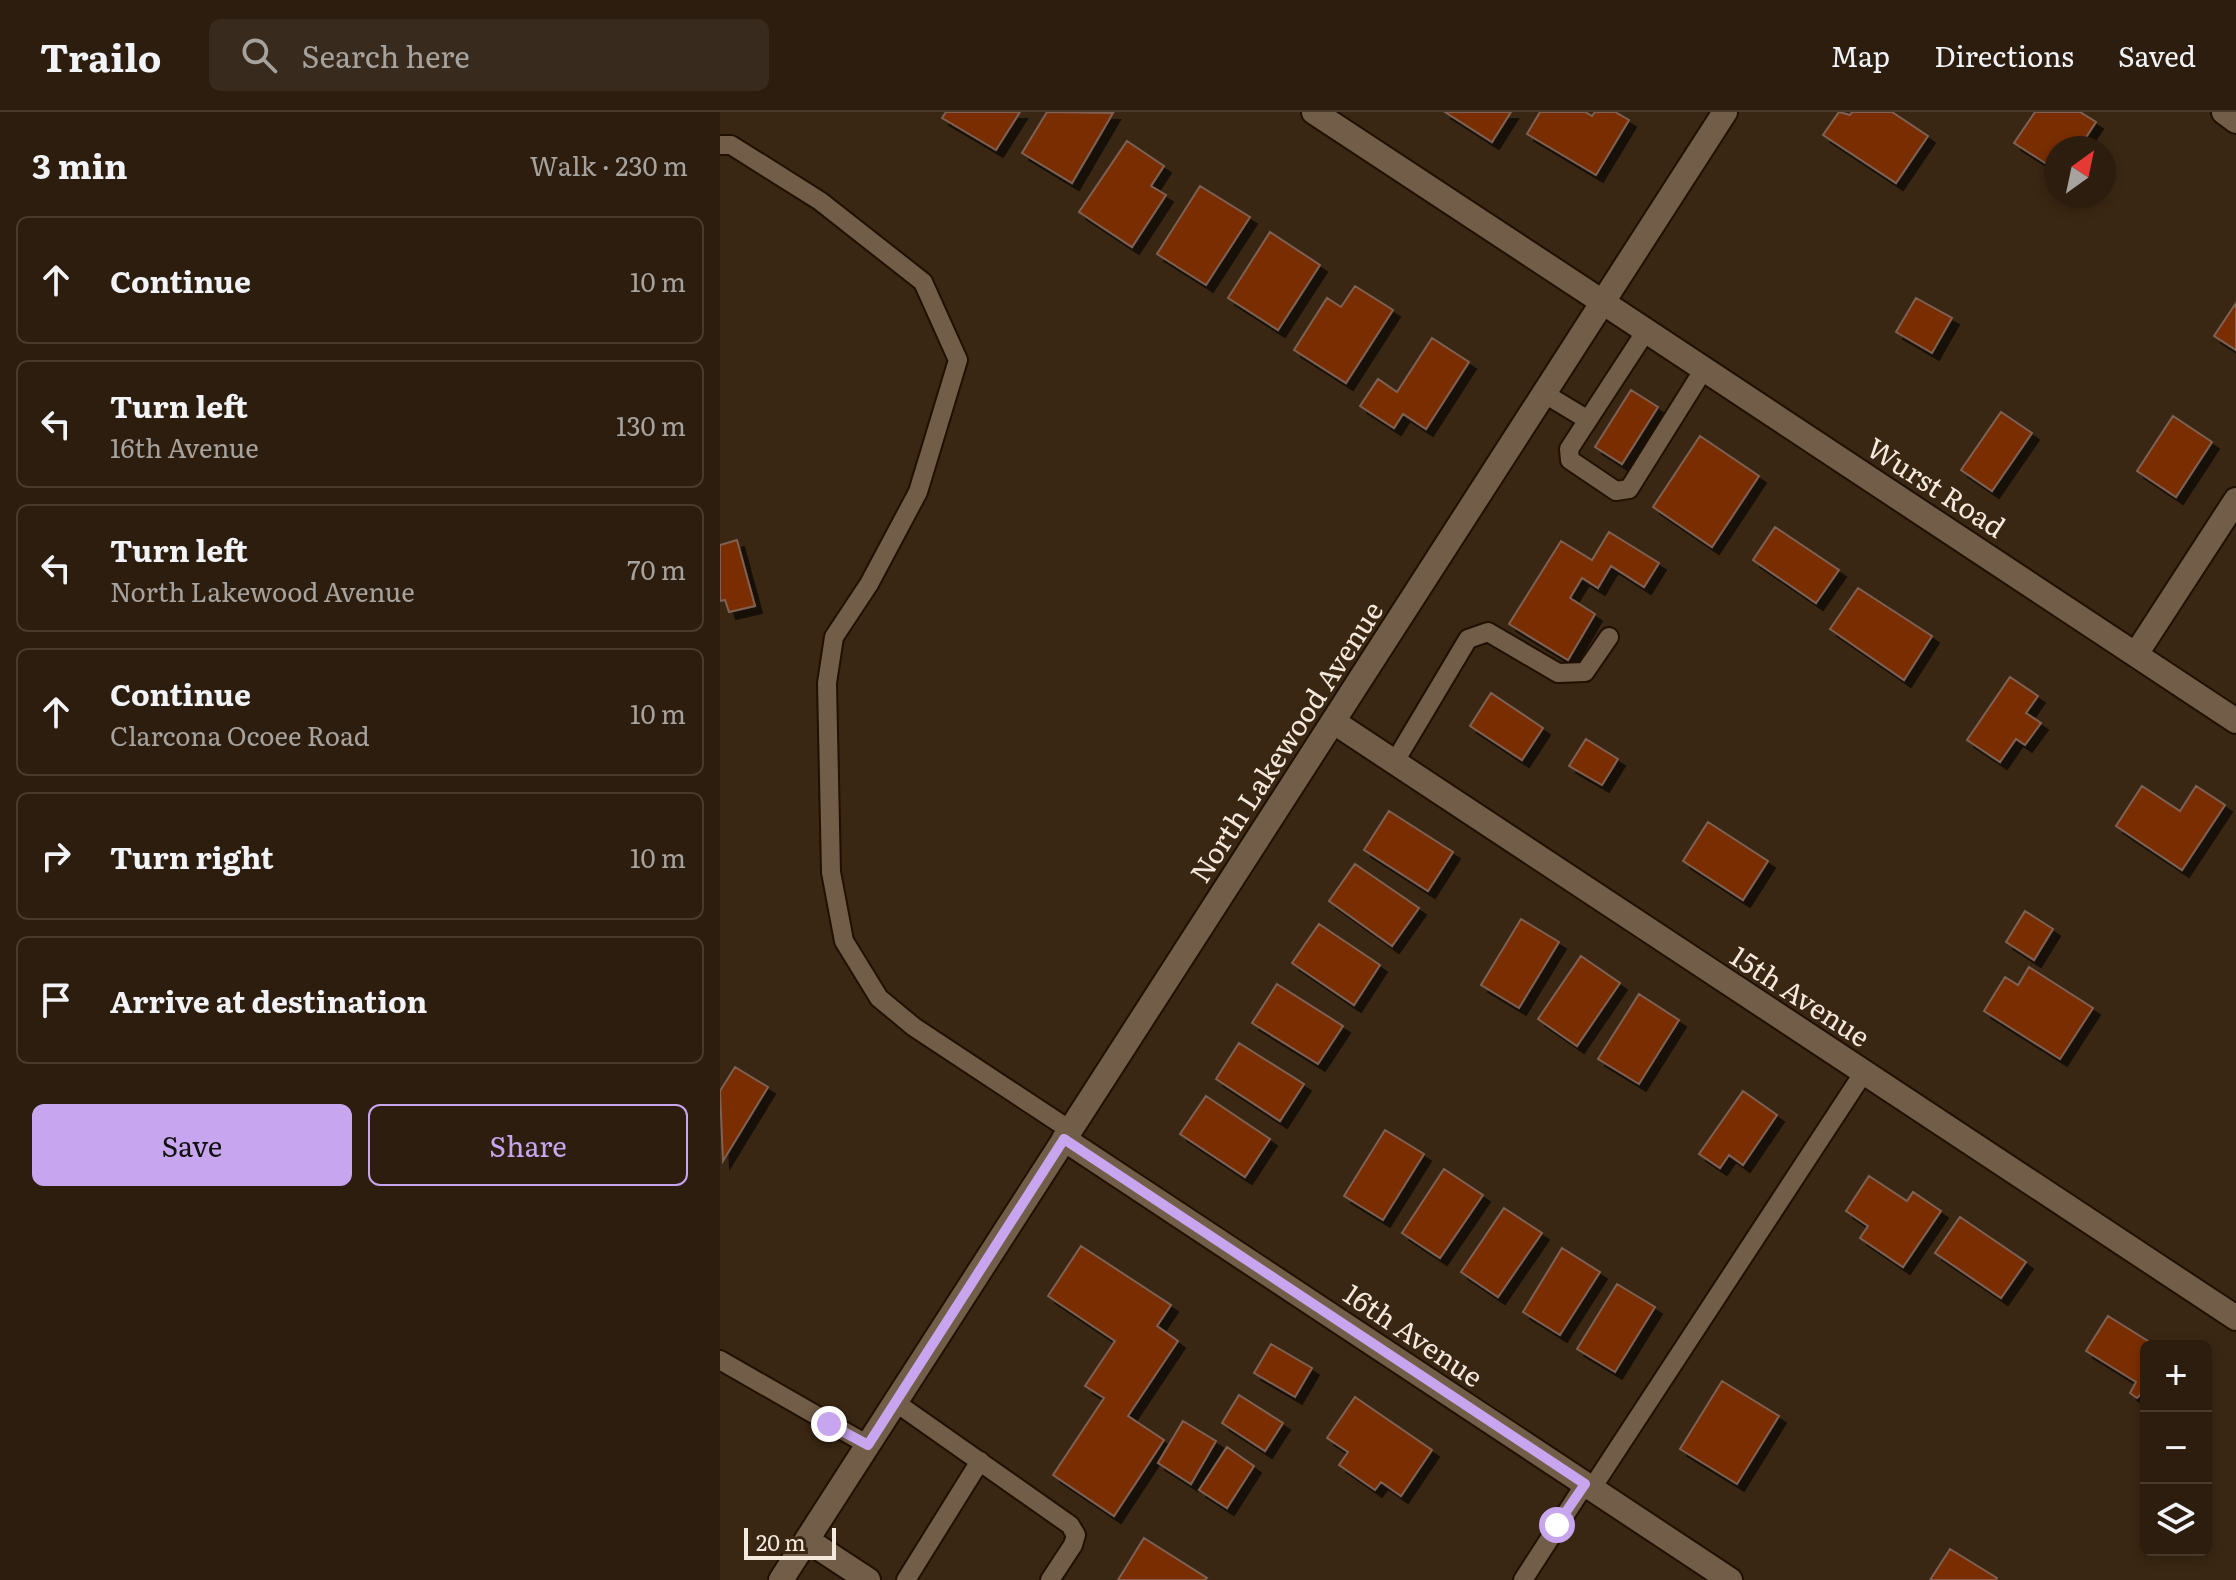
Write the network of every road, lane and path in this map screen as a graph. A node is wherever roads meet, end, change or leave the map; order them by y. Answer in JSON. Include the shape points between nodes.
{"nodes":[{"id":1,"x":1314,"y":112,"type":"edge"},
{"id":2,"x":1725,"y":112,"type":"edge"},
{"id":3,"x":2224,"y":112,"type":"edge"},
{"id":4,"x":2236,"y":121,"type":"edge"},
{"id":5,"x":720,"y":145,"type":"edge"},
{"id":6,"x":1604,"y":303,"type":"junction"},
{"id":7,"x":1646,"y":331,"type":"junction"},
{"id":8,"x":1704,"y":369,"type":"junction"},
{"id":9,"x":1545,"y":394,"type":"junction"},
{"id":10,"x":1588,"y":420,"type":"junction"},
{"id":11,"x":2236,"y":500,"type":"edge"},
{"id":12,"x":1609,"y":637,"type":"dead end"},
{"id":13,"x":2136,"y":654,"type":"junction"},
{"id":14,"x":2236,"y":721,"type":"edge"},
{"id":15,"x":1334,"y":722,"type":"junction"},
{"id":16,"x":1394,"y":763,"type":"junction"},
{"id":17,"x":1864,"y":1072,"type":"junction"},
{"id":18,"x":1067,"y":1134,"type":"junction"},
{"id":19,"x":2236,"y":1318,"type":"edge"},
{"id":20,"x":720,"y":1360,"type":"edge"},
{"id":21,"x":895,"y":1402,"type":"junction"},
{"id":22,"x":868,"y":1445,"type":"junction"},
{"id":23,"x":980,"y":1461,"type":"junction"},
{"id":24,"x":1589,"y":1486,"type":"junction"},
{"id":25,"x":807,"y":1540,"type":"junction"},
{"id":26,"x":781,"y":1580,"type":"edge"},
{"id":27,"x":868,"y":1580,"type":"edge"},
{"id":28,"x":906,"y":1580,"type":"edge"},
{"id":29,"x":1050,"y":1580,"type":"edge"},
{"id":30,"x":1523,"y":1580,"type":"edge"},
{"id":31,"x":1730,"y":1580,"type":"edge"}],
"edges":[{"from":1,"to":6,"type":"street","name":"Wurst Road"},
{"from":2,"to":6,"type":"street","name":"North Lakewood Avenue"},
{"from":3,"to":4,"type":"street"},
{"from":5,"to":18,"type":"lane","via":[[731,145],[820,201],[923,282],[958,360],[918,492],[834,637],[827,683],[831,872],[844,941],[879,998]]},
{"from":6,"to":7,"type":"street","name":"Wurst Road"},
{"from":6,"to":9,"type":"street","name":"North Lakewood Avenue"},
{"from":7,"to":8,"type":"street","name":"Wurst Road"},
{"from":7,"to":10,"type":"lane"},
{"from":8,"to":10,"type":"lane","via":[[1629,489],[1616,491],[1570,460],[1569,449]]},
{"from":8,"to":13,"type":"street","name":"Wurst Road"},
{"from":9,"to":10,"type":"lane"},
{"from":9,"to":15,"type":"street","name":"North Lakewood Avenue"},
{"from":11,"to":13,"type":"street"},
{"from":12,"to":16,"type":"lane","via":[[1585,672],[1558,673],[1488,632],[1468,639]]},
{"from":13,"to":14,"type":"street","name":"Wurst Road"},
{"from":15,"to":16,"type":"street","name":"15th Avenue"},
{"from":15,"to":18,"type":"street","name":"North Lakewood Avenue"},
{"from":16,"to":17,"type":"street","name":"15th Avenue"},
{"from":17,"to":19,"type":"street","name":"15th Avenue"},
{"from":17,"to":24,"type":"lane"},
{"from":18,"to":21,"type":"street","name":"North Lakewood Avenue"},
{"from":18,"to":24,"type":"street","name":"16th Avenue"},
{"from":20,"to":22,"type":"lane"},
{"from":21,"to":22,"type":"street","name":"North Lakewood Avenue"},
{"from":21,"to":23,"type":"lane"},
{"from":22,"to":25,"type":"street","name":"North Lakewood Avenue"},
{"from":23,"to":28,"type":"lane"},
{"from":23,"to":29,"type":"lane","via":[[1070,1525],[1076,1535]]},
{"from":24,"to":30,"type":"lane"},
{"from":24,"to":31,"type":"street","name":"16th Avenue"},
{"from":25,"to":26,"type":"street","name":"North Lakewood Avenue"},
{"from":25,"to":27,"type":"street"}]}
